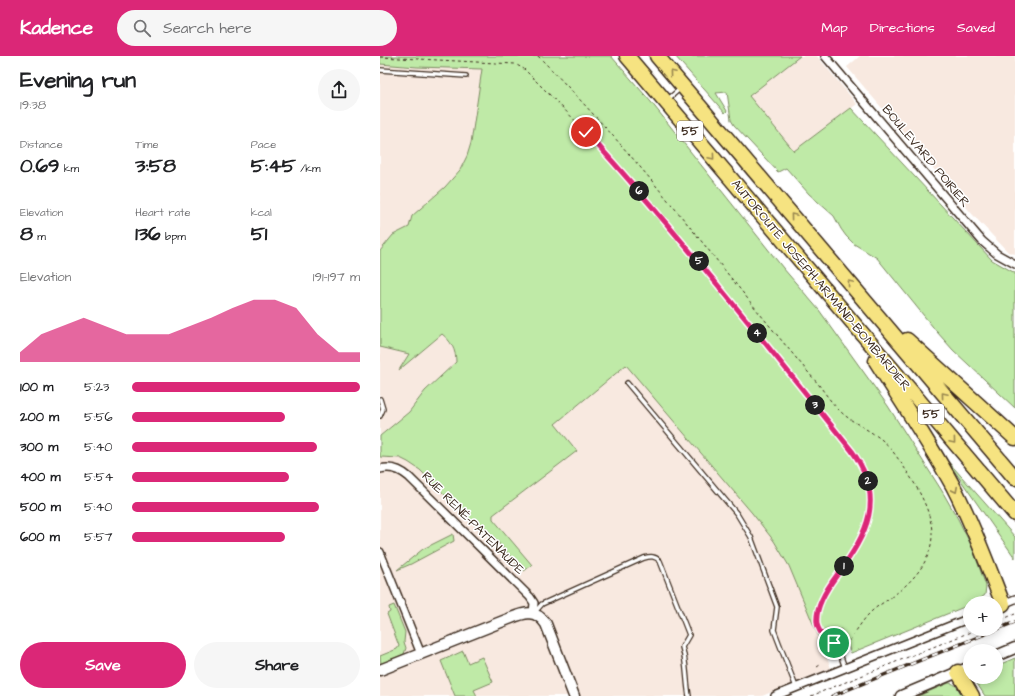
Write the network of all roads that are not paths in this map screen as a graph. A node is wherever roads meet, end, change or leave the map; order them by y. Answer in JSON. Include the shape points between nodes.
{"nodes":[{"id":1,"x":627,"y":56,"type":"edge"},
{"id":2,"x":657,"y":56,"type":"edge"},
{"id":3,"x":825,"y":56,"type":"edge"},
{"id":4,"x":380,"y":70,"type":"edge"},
{"id":5,"x":466,"y":76,"type":"dead end"},
{"id":6,"x":683,"y":86,"type":"junction"},
{"id":7,"x":665,"y":101,"type":"junction"},
{"id":8,"x":1015,"y":264,"type":"edge"},
{"id":9,"x":875,"y":313,"type":"junction"},
{"id":10,"x":847,"y":315,"type":"junction"},
{"id":11,"x":627,"y":383,"type":"dead end"},
{"id":12,"x":380,"y":399,"type":"edge"},
{"id":13,"x":380,"y":416,"type":"edge"},
{"id":14,"x":1015,"y":438,"type":"edge"},
{"id":15,"x":380,"y":469,"type":"edge"},
{"id":16,"x":1015,"y":478,"type":"edge"},
{"id":17,"x":1015,"y":514,"type":"edge"},
{"id":18,"x":380,"y":552,"type":"edge"},
{"id":19,"x":1005,"y":603,"type":"edge"},
{"id":20,"x":533,"y":614,"type":"junction"},
{"id":21,"x":963,"y":621,"type":"edge"},
{"id":22,"x":1015,"y":648,"type":"edge"},
{"id":23,"x":839,"y":651,"type":"road end"},
{"id":24,"x":1003,"y":653,"type":"edge"},
{"id":25,"x":421,"y":654,"type":"junction"},
{"id":26,"x":845,"y":668,"type":"junction"},
{"id":27,"x":963,"y":669,"type":"edge"},
{"id":28,"x":380,"y":670,"type":"edge"},
{"id":29,"x":968,"y":684,"type":"edge"},
{"id":30,"x":796,"y":688,"type":"junction"},
{"id":31,"x":778,"y":695,"type":"edge"},
{"id":32,"x":574,"y":696,"type":"edge"},
{"id":33,"x":689,"y":696,"type":"edge"},
{"id":34,"x":901,"y":696,"type":"edge"},
{"id":35,"x":972,"y":696,"type":"edge"}],
"edges":[{"from":1,"to":7,"type":"highway","name":"AUTOROUTE JOSEPH-ARMAND-BOMBARDIER","number":"55"},
{"from":6,"to":2,"type":"highway","name":"AUTOROUTE JOSEPH-ARMAND-BOMBARDIER","number":"55","one_way":true},
{"from":3,"to":8,"type":"street","name":"BOULEVARD POIRIER","via":[[982,241],[997,254]]},
{"from":4,"to":5,"type":"lane"},
{"from":6,"to":7,"type":"lane"},
{"from":9,"to":6,"type":"highway","name":"AUTOROUTE JOSEPH-ARMAND-BOMBARDIER","number":"55","one_way":true},
{"from":7,"to":10,"type":"highway","name":"AUTOROUTE JOSEPH-ARMAND-BOMBARDIER","number":"55","one_way":true},
{"from":9,"to":14,"type":"highway"},
{"from":16,"to":9,"type":"highway","name":"AUTOROUTE JOSEPH-ARMAND-BOMBARDIER","number":"55","one_way":true},
{"from":10,"to":17,"type":"highway","name":"AUTOROUTE JOSEPH-ARMAND-BOMBARDIER","number":"55","one_way":true},
{"from":10,"to":19,"type":"highway","one_way":true,"via":[[920,428],[953,486]]},
{"from":11,"to":30,"type":"lane","via":[[745,526],[777,607],[774,630]]},
{"from":12,"to":13,"type":"lane","via":[[383,409]]},
{"from":15,"to":20,"type":"street","name":"RUE RENÉ-PATENAUDE","via":[[396,469],[409,477],[530,597],[534,603]]},
{"from":18,"to":25,"type":"street"},
{"from":20,"to":25,"type":"street","via":[[522,614]]},
{"from":20,"to":32,"type":"street","via":[[546,624]]},
{"from":20,"to":33,"type":"lane","via":[[540,605],[644,558],[657,558],[688,635],[682,647],[686,660]]},
{"from":21,"to":26,"type":"street"},
{"from":22,"to":24,"type":"street"},
{"from":23,"to":26,"type":"lane"},
{"from":25,"to":28,"type":"street"},
{"from":26,"to":30,"type":"street"},
{"from":27,"to":34,"type":"street"},
{"from":29,"to":35,"type":"highway"},
{"from":30,"to":31,"type":"street"}]}
